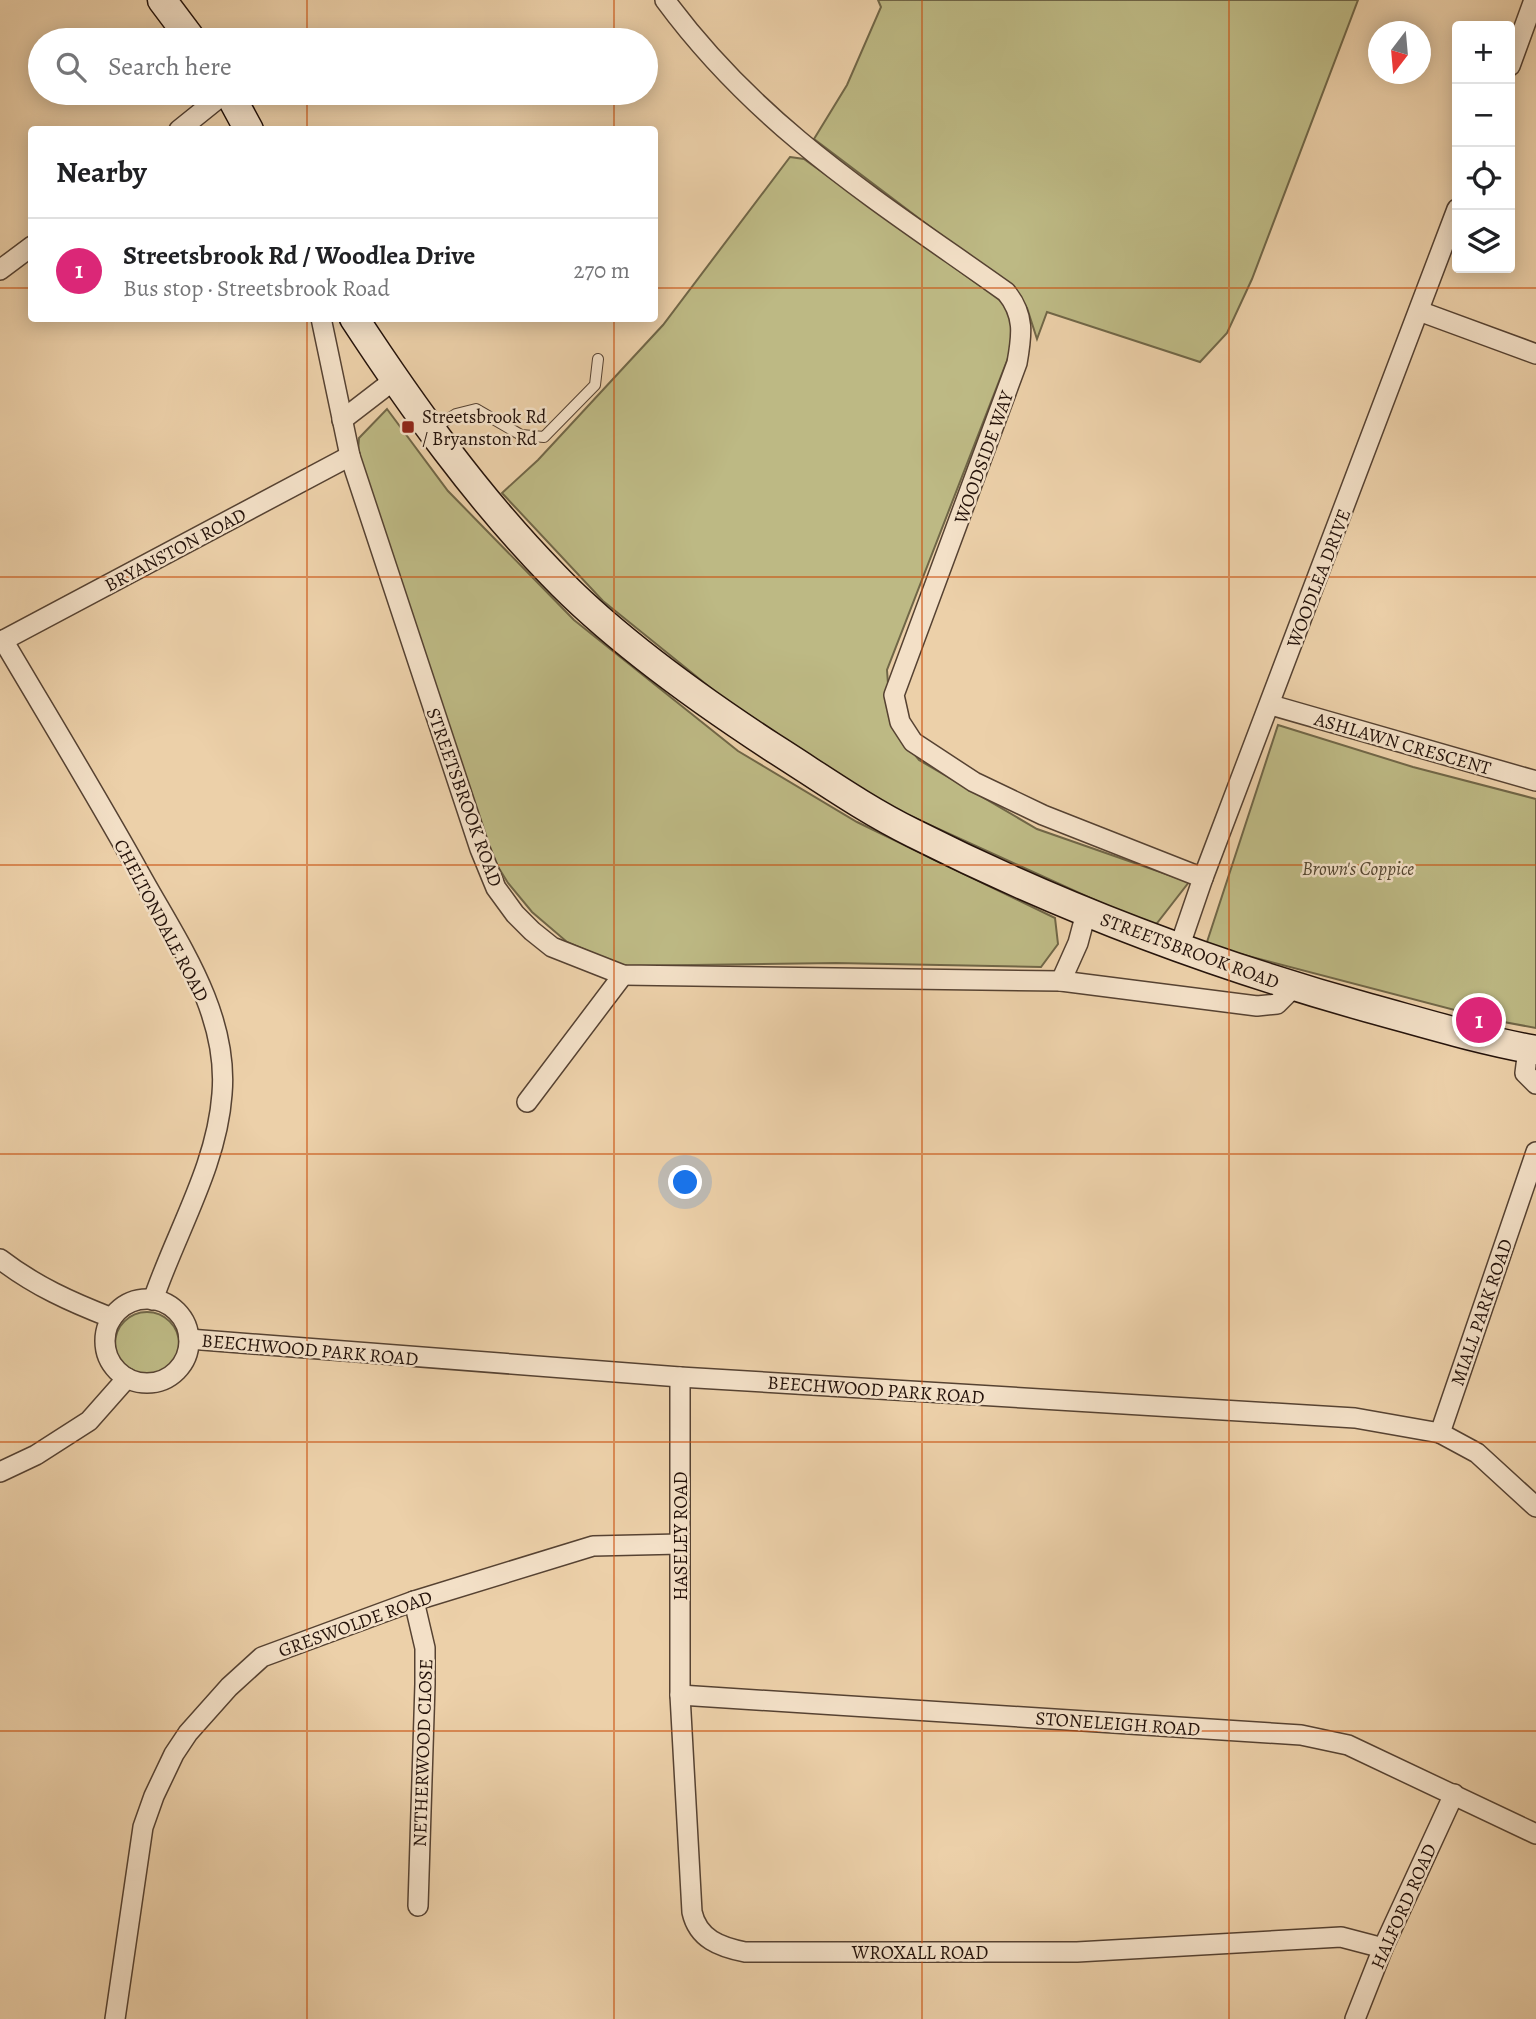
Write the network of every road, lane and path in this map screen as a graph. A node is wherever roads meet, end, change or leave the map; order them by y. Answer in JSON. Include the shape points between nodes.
{"nodes":[{"id":1,"x":162,"y":0,"type":"edge"},
{"id":2,"x":665,"y":0,"type":"edge"},
{"id":3,"x":1534,"y":0,"type":"edge"},
{"id":4,"x":183,"y":28,"type":"edge"},
{"id":5,"x":1515,"y":52,"type":"edge"},
{"id":6,"x":211,"y":105,"type":"edge"},
{"id":7,"x":234,"y":105,"type":"edge"},
{"id":8,"x":184,"y":126,"type":"edge"},
{"id":9,"x":247,"y":126,"type":"edge"},
{"id":10,"x":1457,"y":210,"type":"edge"},
{"id":11,"x":28,"y":249,"type":"edge"},
{"id":12,"x":0,"y":270,"type":"edge"},
{"id":13,"x":1419,"y":312,"type":"junction"},
{"id":14,"x":322,"y":322,"type":"edge"},
{"id":15,"x":357,"y":322,"type":"edge"},
{"id":16,"x":1536,"y":354,"type":"edge"},
{"id":17,"x":598,"y":359,"type":"dead end"},
{"id":18,"x":394,"y":380,"type":"junction"},
{"id":19,"x":342,"y":419,"type":"junction"},
{"id":20,"x":432,"y":430,"type":"junction"},
{"id":21,"x":350,"y":456,"type":"junction"},
{"id":22,"x":1,"y":641,"type":"edge"},
{"id":23,"x":1270,"y":705,"type":"junction"},
{"id":24,"x":1536,"y":781,"type":"edge"},
{"id":25,"x":1203,"y":878,"type":"junction"},
{"id":26,"x":1086,"y":913,"type":"junction"},
{"id":27,"x":1180,"y":948,"type":"junction"},
{"id":28,"x":623,"y":975,"type":"junction"},
{"id":29,"x":1061,"y":981,"type":"junction"},
{"id":30,"x":1294,"y":987,"type":"junction"},
{"id":31,"x":1532,"y":1049,"type":"edge"},
{"id":32,"x":1536,"y":1084,"type":"edge"},
{"id":33,"x":527,"y":1102,"type":"dead end"},
{"id":34,"x":1536,"y":1152,"type":"edge"},
{"id":35,"x":0,"y":1259,"type":"edge"},
{"id":36,"x":153,"y":1300,"type":"junction"},
{"id":37,"x":112,"y":1318,"type":"junction"},
{"id":38,"x":189,"y":1339,"type":"junction"},
{"id":39,"x":680,"y":1377,"type":"junction"},
{"id":40,"x":127,"y":1378,"type":"junction"},
{"id":41,"x":1440,"y":1433,"type":"junction"},
{"id":42,"x":0,"y":1472,"type":"edge"},
{"id":43,"x":1536,"y":1507,"type":"edge"},
{"id":44,"x":680,"y":1544,"type":"junction"},
{"id":45,"x":414,"y":1601,"type":"junction"},
{"id":46,"x":680,"y":1695,"type":"junction"},
{"id":47,"x":1454,"y":1794,"type":"junction"},
{"id":48,"x":1536,"y":1834,"type":"edge"},
{"id":49,"x":418,"y":1906,"type":"dead end"},
{"id":50,"x":1383,"y":1948,"type":"junction"},
{"id":51,"x":115,"y":2019,"type":"edge"},
{"id":52,"x":1355,"y":2019,"type":"edge"}],
"edges":[{"from":1,"to":4,"type":"main road"},
{"from":2,"to":25,"type":"street","name":"WOODSIDE WAY","via":[[717,66],[804,149],[1006,292],[1019,315],[1023,330],[1017,363],[894,695],[900,722],[913,741],[974,782],[1043,815]]},
{"from":3,"to":5,"type":"street"},
{"from":6,"to":8,"type":"street"},
{"from":7,"to":9,"type":"main road"},
{"from":10,"to":13,"type":"street","name":"WOODLEA DRIVE"},
{"from":11,"to":12,"type":"street"},
{"from":13,"to":16,"type":"street"},
{"from":13,"to":23,"type":"street","name":"WOODLEA DRIVE"},
{"from":14,"to":19,"type":"street","name":"STREETSBROOK ROAD"},
{"from":15,"to":18,"type":"main road","name":"STREETSBROOK ROAD"},
{"from":17,"to":20,"type":"lane","via":[[594,385],[544,437],[522,435],[476,409],[456,414]]},
{"from":18,"to":19,"type":"street"},
{"from":18,"to":20,"type":"main road","name":"STREETSBROOK ROAD"},
{"from":19,"to":21,"type":"street","name":"STREETSBROOK ROAD"},
{"from":20,"to":26,"type":"main road","name":"STREETSBROOK ROAD","via":[[553,576],[708,705],[910,832]]},
{"from":21,"to":22,"type":"street","name":"BRYANSTON ROAD"},
{"from":21,"to":28,"type":"street","name":"STREETSBROOK ROAD","via":[[460,795],[496,888],[514,914],[552,947]]},
{"from":22,"to":36,"type":"street","name":"CHELTONDALE ROAD","via":[[109,818],[199,980],[218,1035],[223,1091],[217,1130]]},
{"from":23,"to":24,"type":"street","name":"ASHLAWN CRESCENT"},
{"from":23,"to":25,"type":"street","name":"WOODLEA DRIVE"},
{"from":25,"to":27,"type":"street","name":"WOODLEA DRIVE"},
{"from":26,"to":27,"type":"main road","name":"STREETSBROOK ROAD"},
{"from":26,"to":29,"type":"street","name":"STREETSBROOK ROAD"},
{"from":27,"to":30,"type":"main road","name":"STREETSBROOK ROAD"},
{"from":28,"to":29,"type":"street","name":"STREETSBROOK ROAD"},
{"from":28,"to":33,"type":"street"},
{"from":29,"to":30,"type":"street","name":"STREETSBROOK ROAD","via":[[1257,1006],[1277,1004]]},
{"from":30,"to":31,"type":"main road","name":"STREETSBROOK ROAD"},
{"from":31,"to":32,"type":"street","via":[[1525,1073]]},
{"from":34,"to":41,"type":"street","name":"MIALL PARK ROAD"},
{"from":35,"to":37,"type":"street","via":[[29,1282]]},
{"from":36,"to":37,"type":"street","via":[[134,1301]]},
{"from":36,"to":38,"type":"street","via":[[178,1313]]},
{"from":37,"to":40,"type":"street","via":[[106,1352]]},
{"from":38,"to":39,"type":"street","name":"BEECHWOOD PARK ROAD"},
{"from":38,"to":40,"type":"street","via":[[185,1360],[170,1377],[149,1383]]},
{"from":39,"to":41,"type":"street","name":"BEECHWOOD PARK ROAD","via":[[1355,1418]]},
{"from":39,"to":44,"type":"street","name":"HASELEY ROAD"},
{"from":40,"to":42,"type":"street","via":[[89,1421]]},
{"from":41,"to":43,"type":"street","name":"BEECHWOOD PARK ROAD","via":[[1477,1453]]},
{"from":44,"to":45,"type":"street","name":"GRESWOLDE ROAD","via":[[593,1546]]},
{"from":44,"to":46,"type":"street","name":"HASELEY ROAD"},
{"from":45,"to":49,"type":"street","name":"NETHERWOOD CLOSE","via":[[425,1648]]},
{"from":45,"to":51,"type":"street","name":"GRESWOLDE ROAD","via":[[262,1657],[188,1733],[166,1769],[143,1827]]},
{"from":46,"to":47,"type":"street","name":"STONELEIGH ROAD","via":[[1301,1735],[1348,1745]]},
{"from":46,"to":50,"type":"street","name":"WROXALL ROAD","via":[[691,1912],[694,1923],[717,1947],[745,1952],[1077,1952],[1341,1937]]},
{"from":47,"to":48,"type":"street","name":"STONELEIGH ROAD"},
{"from":47,"to":50,"type":"street","name":"HALFORD ROAD"},
{"from":50,"to":52,"type":"street","name":"HALFORD ROAD"}]}
